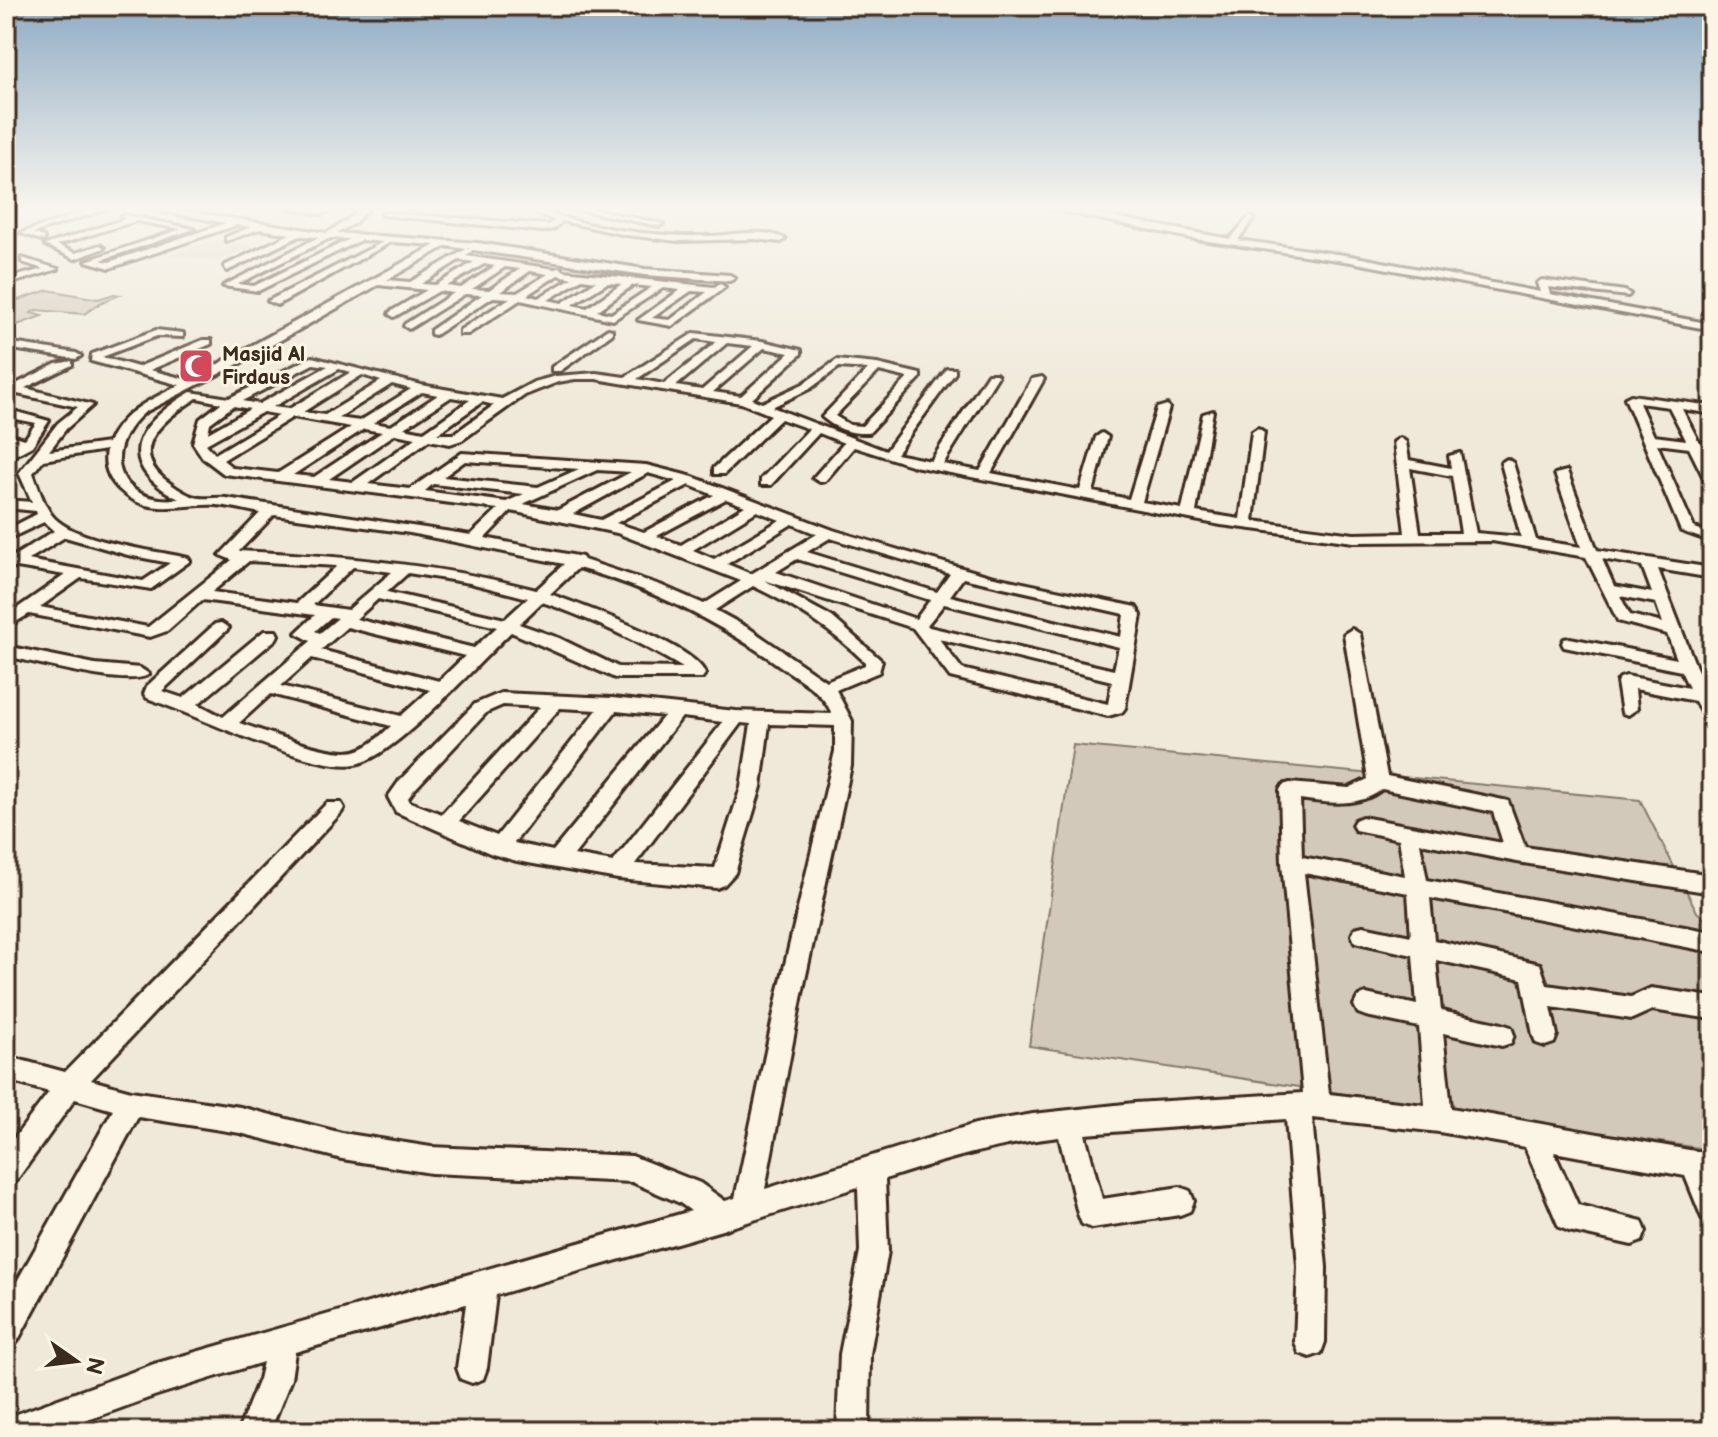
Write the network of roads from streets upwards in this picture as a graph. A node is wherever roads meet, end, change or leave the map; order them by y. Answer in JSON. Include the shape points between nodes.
{"nodes":[{"id":1,"x":6,"y":275,"type":"edge"},
{"id":2,"x":32,"y":275,"type":"edge"},
{"id":3,"x":250,"y":275,"type":"edge"},
{"id":4,"x":283,"y":275,"type":"edge"},
{"id":5,"x":322,"y":275,"type":"edge"},
{"id":6,"x":330,"y":275,"type":"edge"},
{"id":7,"x":376,"y":275,"type":"edge"},
{"id":8,"x":390,"y":275,"type":"edge"},
{"id":9,"x":428,"y":275,"type":"edge"},
{"id":10,"x":458,"y":275,"type":"edge"},
{"id":11,"x":487,"y":275,"type":"edge"},
{"id":12,"x":517,"y":275,"type":"edge"},
{"id":13,"x":550,"y":275,"type":"edge"},
{"id":14,"x":575,"y":275,"type":"edge"},
{"id":15,"x":641,"y":275,"type":"edge"},
{"id":16,"x":688,"y":275,"type":"edge"},
{"id":17,"x":1428,"y":275,"type":"edge"},
{"id":18,"x":1435,"y":275,"type":"edge"},
{"id":19,"x":581,"y":276,"type":"junction"},
{"id":20,"x":62,"y":278,"type":"dead end"},
{"id":21,"x":19,"y":279,"type":"junction"},
{"id":22,"x":605,"y":280,"type":"junction"},
{"id":23,"x":6,"y":282,"type":"edge"},
{"id":24,"x":378,"y":282,"type":"junction"},
{"id":25,"x":630,"y":283,"type":"junction"},
{"id":26,"x":1421,"y":283,"type":"dead end"},
{"id":27,"x":412,"y":285,"type":"junction"},
{"id":28,"x":660,"y":286,"type":"junction"},
{"id":29,"x":438,"y":287,"type":"junction"},
{"id":30,"x":688,"y":288,"type":"junction"},
{"id":31,"x":464,"y":290,"type":"junction"},
{"id":32,"x":716,"y":290,"type":"junction"},
{"id":33,"x":490,"y":293,"type":"junction"},
{"id":34,"x":516,"y":296,"type":"junction"},
{"id":35,"x":1546,"y":296,"type":"junction"},
{"id":36,"x":538,"y":302,"type":"junction"},
{"id":37,"x":1628,"y":303,"type":"junction"},
{"id":38,"x":561,"y":308,"type":"junction"},
{"id":39,"x":1668,"y":308,"type":"dead end"},
{"id":40,"x":587,"y":313,"type":"junction"},
{"id":41,"x":394,"y":314,"type":"dead end"},
{"id":42,"x":312,"y":317,"type":"junction"},
{"id":43,"x":1676,"y":322,"type":"junction"},
{"id":44,"x":409,"y":326,"type":"dead end"},
{"id":45,"x":1712,"y":327,"type":"edge"},
{"id":46,"x":435,"y":332,"type":"dead end"},
{"id":47,"x":464,"y":332,"type":"dead end"},
{"id":48,"x":608,"y":332,"type":"dead end"},
{"id":49,"x":179,"y":335,"type":"dead end"},
{"id":50,"x":726,"y":339,"type":"junction"},
{"id":51,"x":191,"y":342,"type":"dead end"},
{"id":52,"x":207,"y":342,"type":"dead end"},
{"id":53,"x":762,"y":344,"type":"junction"},
{"id":54,"x":9,"y":347,"type":"edge"},
{"id":55,"x":84,"y":360,"type":"junction"},
{"id":56,"x":238,"y":360,"type":"junction"},
{"id":57,"x":338,"y":365,"type":"junction"},
{"id":58,"x":877,"y":367,"type":"junction"},
{"id":59,"x":132,"y":369,"type":"junction"},
{"id":60,"x":951,"y":371,"type":"dead end"},
{"id":61,"x":358,"y":373,"type":"junction"},
{"id":62,"x":581,"y":375,"type":"junction"},
{"id":63,"x":992,"y":376,"type":"dead end"},
{"id":64,"x":392,"y":379,"type":"junction"},
{"id":65,"x":1038,"y":379,"type":"dead end"},
{"id":66,"x":628,"y":380,"type":"junction"},
{"id":67,"x":667,"y":387,"type":"junction"},
{"id":68,"x":420,"y":388,"type":"junction"},
{"id":69,"x":189,"y":389,"type":"junction"},
{"id":70,"x":11,"y":391,"type":"edge"},
{"id":71,"x":450,"y":392,"type":"junction"},
{"id":72,"x":706,"y":392,"type":"junction"},
{"id":73,"x":482,"y":397,"type":"junction"},
{"id":74,"x":744,"y":400,"type":"junction"},
{"id":75,"x":230,"y":402,"type":"junction"},
{"id":76,"x":505,"y":403,"type":"junction"},
{"id":77,"x":1673,"y":403,"type":"junction"},
{"id":78,"x":763,"y":407,"type":"junction"},
{"id":79,"x":260,"y":408,"type":"junction"},
{"id":80,"x":1163,"y":408,"type":"dead end"},
{"id":81,"x":1712,"y":410,"type":"edge"},
{"id":82,"x":6,"y":413,"type":"edge"},
{"id":83,"x":293,"y":413,"type":"junction"},
{"id":84,"x":779,"y":414,"type":"junction"},
{"id":85,"x":1209,"y":414,"type":"dead end"},
{"id":86,"x":326,"y":420,"type":"junction"},
{"id":87,"x":361,"y":424,"type":"junction"},
{"id":88,"x":817,"y":428,"type":"junction"},
{"id":89,"x":392,"y":430,"type":"junction"},
{"id":90,"x":1258,"y":432,"type":"dead end"},
{"id":91,"x":425,"y":437,"type":"junction"},
{"id":92,"x":1102,"y":437,"type":"dead end"},
{"id":93,"x":6,"y":438,"type":"edge"},
{"id":94,"x":1647,"y":439,"type":"junction"},
{"id":95,"x":852,"y":442,"type":"junction"},
{"id":96,"x":1400,"y":442,"type":"dead end"},
{"id":97,"x":28,"y":443,"type":"junction"},
{"id":98,"x":199,"y":443,"type":"junction"},
{"id":99,"x":1694,"y":445,"type":"junction"},
{"id":100,"x":110,"y":446,"type":"junction"},
{"id":101,"x":1712,"y":447,"type":"edge"},
{"id":102,"x":6,"y":456,"type":"edge"},
{"id":103,"x":888,"y":456,"type":"junction"},
{"id":104,"x":1455,"y":456,"type":"dead end"},
{"id":105,"x":36,"y":457,"type":"junction"},
{"id":106,"x":214,"y":460,"type":"junction"},
{"id":107,"x":1404,"y":463,"type":"junction"},
{"id":108,"x":1507,"y":463,"type":"dead end"},
{"id":109,"x":597,"y":465,"type":"junction"},
{"id":110,"x":935,"y":466,"type":"junction"},
{"id":111,"x":6,"y":468,"type":"edge"},
{"id":112,"x":646,"y":469,"type":"junction"},
{"id":113,"x":719,"y":471,"type":"dead end"},
{"id":114,"x":26,"y":473,"type":"junction"},
{"id":115,"x":1459,"y":473,"type":"junction"},
{"id":116,"x":1562,"y":474,"type":"dead end"},
{"id":117,"x":983,"y":476,"type":"junction"},
{"id":118,"x":281,"y":477,"type":"junction"},
{"id":119,"x":820,"y":478,"type":"dead end"},
{"id":120,"x":429,"y":480,"type":"junction"},
{"id":121,"x":688,"y":480,"type":"junction"},
{"id":122,"x":1712,"y":480,"type":"edge"},
{"id":123,"x":317,"y":481,"type":"junction"},
{"id":124,"x":766,"y":482,"type":"dead end"},
{"id":125,"x":356,"y":486,"type":"junction"},
{"id":126,"x":538,"y":491,"type":"junction"},
{"id":127,"x":413,"y":493,"type":"junction"},
{"id":128,"x":726,"y":494,"type":"junction"},
{"id":129,"x":1086,"y":494,"type":"junction"},
{"id":130,"x":192,"y":501,"type":"junction"},
{"id":131,"x":6,"y":504,"type":"edge"},
{"id":132,"x":757,"y":505,"type":"junction"},
{"id":133,"x":1134,"y":505,"type":"junction"},
{"id":134,"x":508,"y":506,"type":"junction"},
{"id":135,"x":271,"y":510,"type":"junction"},
{"id":136,"x":43,"y":511,"type":"junction"},
{"id":137,"x":560,"y":515,"type":"junction"},
{"id":138,"x":1188,"y":515,"type":"junction"},
{"id":139,"x":791,"y":519,"type":"junction"},
{"id":140,"x":604,"y":524,"type":"junction"},
{"id":141,"x":1246,"y":524,"type":"junction"},
{"id":142,"x":63,"y":532,"type":"junction"},
{"id":143,"x":828,"y":533,"type":"junction"},
{"id":144,"x":6,"y":535,"type":"edge"},
{"id":145,"x":1469,"y":536,"type":"junction"},
{"id":146,"x":645,"y":537,"type":"junction"},
{"id":147,"x":1413,"y":538,"type":"junction"},
{"id":148,"x":1712,"y":538,"type":"edge"},
{"id":149,"x":475,"y":540,"type":"junction"},
{"id":150,"x":1530,"y":543,"type":"junction"},
{"id":151,"x":683,"y":550,"type":"junction"},
{"id":152,"x":1592,"y":552,"type":"junction"},
{"id":153,"x":798,"y":554,"type":"junction"},
{"id":154,"x":245,"y":556,"type":"junction"},
{"id":155,"x":577,"y":560,"type":"junction"},
{"id":156,"x":1648,"y":561,"type":"junction"},
{"id":157,"x":350,"y":562,"type":"junction"},
{"id":158,"x":10,"y":564,"type":"edge"},
{"id":159,"x":716,"y":564,"type":"junction"},
{"id":160,"x":405,"y":568,"type":"junction"},
{"id":161,"x":960,"y":572,"type":"junction"},
{"id":162,"x":78,"y":573,"type":"junction"},
{"id":163,"x":1710,"y":576,"type":"edge"},
{"id":164,"x":760,"y":577,"type":"junction"},
{"id":165,"x":1608,"y":589,"type":"junction"},
{"id":166,"x":375,"y":594,"type":"junction"},
{"id":167,"x":198,"y":595,"type":"junction"},
{"id":168,"x":540,"y":595,"type":"junction"},
{"id":169,"x":940,"y":598,"type":"junction"},
{"id":170,"x":1661,"y":599,"type":"junction"},
{"id":171,"x":27,"y":609,"type":"junction"},
{"id":172,"x":300,"y":609,"type":"junction"},
{"id":173,"x":706,"y":609,"type":"junction"},
{"id":174,"x":327,"y":612,"type":"junction"},
{"id":175,"x":350,"y":618,"type":"junction"},
{"id":176,"x":6,"y":623,"type":"edge"},
{"id":177,"x":508,"y":625,"type":"junction"},
{"id":178,"x":221,"y":628,"type":"dead end"},
{"id":179,"x":922,"y":628,"type":"junction"},
{"id":180,"x":1673,"y":630,"type":"junction"},
{"id":181,"x":1352,"y":634,"type":"dead end"},
{"id":182,"x":270,"y":635,"type":"dead end"},
{"id":183,"x":325,"y":640,"type":"junction"},
{"id":184,"x":1570,"y":643,"type":"dead end"},
{"id":185,"x":1128,"y":644,"type":"junction"},
{"id":186,"x":6,"y":651,"type":"edge"},
{"id":187,"x":311,"y":653,"type":"junction"},
{"id":188,"x":477,"y":654,"type":"junction"},
{"id":189,"x":1688,"y":667,"type":"junction"},
{"id":190,"x":140,"y":674,"type":"dead end"},
{"id":191,"x":1123,"y":678,"type":"junction"},
{"id":192,"x":441,"y":687,"type":"junction"},
{"id":193,"x":268,"y":688,"type":"junction"},
{"id":194,"x":822,"y":689,"type":"junction"},
{"id":195,"x":1702,"y":696,"type":"junction"},
{"id":196,"x":557,"y":700,"type":"junction"},
{"id":197,"x":612,"y":704,"type":"junction"},
{"id":198,"x":186,"y":705,"type":"junction"},
{"id":199,"x":1628,"y":709,"type":"dead end"},
{"id":200,"x":678,"y":710,"type":"junction"},
{"id":201,"x":736,"y":717,"type":"junction"},
{"id":202,"x":1712,"y":717,"type":"edge"},
{"id":203,"x":761,"y":718,"type":"junction"},
{"id":204,"x":842,"y":720,"type":"junction"},
{"id":205,"x":404,"y":723,"type":"junction"},
{"id":206,"x":225,"y":725,"type":"junction"},
{"id":207,"x":1378,"y":781,"type":"junction"},
{"id":208,"x":334,"y":808,"type":"dead end"},
{"id":209,"x":445,"y":824,"type":"junction"},
{"id":210,"x":1362,"y":825,"type":"dead end"},
{"id":211,"x":1408,"y":833,"type":"junction"},
{"id":212,"x":499,"y":848,"type":"junction"},
{"id":213,"x":1517,"y":854,"type":"junction"},
{"id":214,"x":559,"y":859,"type":"junction"},
{"id":215,"x":1292,"y":863,"type":"junction"},
{"id":216,"x":618,"y":871,"type":"junction"},
{"id":217,"x":1712,"y":884,"type":"edge"},
{"id":218,"x":1418,"y":887,"type":"junction"},
{"id":219,"x":1363,"y":935,"type":"dead end"},
{"id":220,"x":1712,"y":942,"type":"edge"},
{"id":221,"x":1424,"y":950,"type":"junction"},
{"id":222,"x":1536,"y":994,"type":"junction"},
{"id":223,"x":1366,"y":1005,"type":"dead end"},
{"id":224,"x":1712,"y":1008,"type":"edge"},
{"id":225,"x":1430,"y":1019,"type":"junction"},
{"id":226,"x":1502,"y":1035,"type":"dead end"},
{"id":227,"x":1545,"y":1035,"type":"dead end"},
{"id":228,"x":6,"y":1068,"type":"edge"},
{"id":229,"x":71,"y":1084,"type":"junction"},
{"id":230,"x":131,"y":1103,"type":"junction"},
{"id":231,"x":1308,"y":1105,"type":"junction"},
{"id":232,"x":1439,"y":1119,"type":"junction"},
{"id":233,"x":1069,"y":1124,"type":"junction"},
{"id":234,"x":1534,"y":1137,"type":"junction"},
{"id":235,"x":1703,"y":1166,"type":"edge"},
{"id":236,"x":871,"y":1169,"type":"junction"},
{"id":237,"x":6,"y":1171,"type":"edge"},
{"id":238,"x":1180,"y":1201,"type":"dead end"},
{"id":239,"x":1712,"y":1208,"type":"edge"},
{"id":240,"x":735,"y":1212,"type":"junction"},
{"id":241,"x":1632,"y":1231,"type":"dead end"},
{"id":242,"x":483,"y":1284,"type":"junction"},
{"id":243,"x":6,"y":1331,"type":"edge"},
{"id":244,"x":282,"y":1341,"type":"junction"},
{"id":245,"x":1310,"y":1342,"type":"dead end"},
{"id":246,"x":472,"y":1368,"type":"dead end"},
{"id":247,"x":14,"y":1431,"type":"edge"},
{"id":248,"x":254,"y":1431,"type":"edge"},
{"id":249,"x":853,"y":1431,"type":"edge"}],
"edges":[{"from":1,"to":21,"type":"street"},
{"from":2,"to":21,"type":"street"},
{"from":3,"to":4,"type":"street","via":[[228,286],[255,289]]},
{"from":5,"to":6,"type":"street","via":[[273,301],[281,302]]},
{"from":7,"to":42,"type":"street"},
{"from":8,"to":24,"type":"street"},
{"from":9,"to":27,"type":"street"},
{"from":10,"to":29,"type":"street"},
{"from":11,"to":31,"type":"street"},
{"from":12,"to":33,"type":"street"},
{"from":13,"to":34,"type":"street"},
{"from":14,"to":19,"type":"street"},
{"from":15,"to":25,"type":"street"},
{"from":16,"to":32,"type":"street","via":[[730,278]]},
{"from":17,"to":26,"type":"street"},
{"from":18,"to":35,"type":"street"},
{"from":19,"to":22,"type":"street"},
{"from":19,"to":36,"type":"street"},
{"from":20,"to":21,"type":"street","via":[[39,283]]},
{"from":21,"to":23,"type":"street"},
{"from":22,"to":25,"type":"street"},
{"from":22,"to":38,"type":"street"},
{"from":24,"to":27,"type":"street"},
{"from":24,"to":42,"type":"street"},
{"from":25,"to":28,"type":"street"},
{"from":25,"to":40,"type":"street"},
{"from":27,"to":29,"type":"street"},
{"from":28,"to":30,"type":"street"},
{"from":28,"to":40,"type":"street","via":[[614,317]]},
{"from":29,"to":31,"type":"street"},
{"from":29,"to":41,"type":"street"},
{"from":30,"to":32,"type":"street"},
{"from":30,"to":32,"type":"street","via":[[643,320],[672,323]]},
{"from":31,"to":33,"type":"street"},
{"from":31,"to":44,"type":"street"},
{"from":33,"to":34,"type":"street"},
{"from":33,"to":46,"type":"street"},
{"from":34,"to":36,"type":"street"},
{"from":34,"to":47,"type":"street"},
{"from":35,"to":37,"type":"street"},
{"from":35,"to":37,"type":"street","via":[[1542,283]]},
{"from":36,"to":38,"type":"street"},
{"from":37,"to":43,"type":"street"},
{"from":38,"to":40,"type":"street"},
{"from":39,"to":43,"type":"street"},
{"from":42,"to":56,"type":"street"},
{"from":43,"to":45,"type":"street"},
{"from":48,"to":62,"type":"street","via":[[556,369]]},
{"from":49,"to":55,"type":"street","via":[[156,333]]},
{"from":50,"to":53,"type":"street"},
{"from":50,"to":66,"type":"street","via":[[691,337]]},
{"from":50,"to":67,"type":"street"},
{"from":51,"to":59,"type":"street"},
{"from":52,"to":59,"type":"street"},
{"from":53,"to":72,"type":"street"},
{"from":53,"to":74,"type":"street","via":[[797,352]]},
{"from":54,"to":55,"type":"street"},
{"from":55,"to":59,"type":"street"},
{"from":55,"to":69,"type":"street"},
{"from":55,"to":70,"type":"street","via":[[41,373]]},
{"from":56,"to":69,"type":"street"},
{"from":56,"to":69,"type":"street","via":[[265,355]]},
{"from":57,"to":61,"type":"street"},
{"from":57,"to":75,"type":"street","via":[[309,361]]},
{"from":57,"to":79,"type":"street"},
{"from":58,"to":58,"type":"street","via":[[829,415],[829,419],[847,428],[870,428],[916,376]]},
{"from":58,"to":78,"type":"street","via":[[837,363],[802,389]]},
{"from":59,"to":69,"type":"street"},
{"from":60,"to":103,"type":"street"},
{"from":61,"to":64,"type":"street"},
{"from":61,"to":83,"type":"street"},
{"from":62,"to":66,"type":"street"},
{"from":62,"to":76,"type":"street","via":[[528,386]]},
{"from":63,"to":110,"type":"street"},
{"from":64,"to":68,"type":"street"},
{"from":64,"to":86,"type":"street"},
{"from":65,"to":117,"type":"street"},
{"from":66,"to":67,"type":"street"},
{"from":67,"to":72,"type":"street"},
{"from":68,"to":71,"type":"street"},
{"from":68,"to":87,"type":"street"},
{"from":69,"to":75,"type":"street"},
{"from":69,"to":100,"type":"street","via":[[134,413]]},
{"from":69,"to":130,"type":"street","via":[[154,422],[140,453],[143,465],[161,485]]},
{"from":70,"to":105,"type":"street","via":[[87,404]]},
{"from":71,"to":73,"type":"street"},
{"from":71,"to":89,"type":"street"},
{"from":72,"to":74,"type":"street"},
{"from":73,"to":76,"type":"street"},
{"from":73,"to":91,"type":"street"},
{"from":74,"to":78,"type":"street"},
{"from":75,"to":79,"type":"street"},
{"from":75,"to":98,"type":"street","via":[[204,422]]},
{"from":76,"to":91,"type":"street","via":[[454,439]]},
{"from":77,"to":81,"type":"street"},
{"from":77,"to":94,"type":"street","via":[[1631,398]]},
{"from":77,"to":99,"type":"street"},
{"from":78,"to":84,"type":"street"},
{"from":79,"to":83,"type":"street"},
{"from":79,"to":98,"type":"street"},
{"from":80,"to":133,"type":"street"},
{"from":82,"to":97,"type":"street","via":[[43,421]]},
{"from":83,"to":86,"type":"street"},
{"from":83,"to":106,"type":"street"},
{"from":84,"to":88,"type":"street"},
{"from":84,"to":113,"type":"street"},
{"from":85,"to":138,"type":"street"},
{"from":86,"to":87,"type":"street"},
{"from":87,"to":89,"type":"street"},
{"from":87,"to":118,"type":"street"},
{"from":88,"to":95,"type":"street"},
{"from":88,"to":124,"type":"street"},
{"from":89,"to":91,"type":"street"},
{"from":89,"to":123,"type":"street"},
{"from":90,"to":141,"type":"street"},
{"from":91,"to":125,"type":"street"},
{"from":92,"to":129,"type":"street"},
{"from":93,"to":97,"type":"street"},
{"from":94,"to":99,"type":"street"},
{"from":94,"to":148,"type":"street","via":[[1688,531]]},
{"from":95,"to":103,"type":"street"},
{"from":95,"to":119,"type":"street"},
{"from":96,"to":107,"type":"street"},
{"from":97,"to":102,"type":"street"},
{"from":98,"to":106,"type":"street"},
{"from":99,"to":101,"type":"street"},
{"from":99,"to":122,"type":"street"},
{"from":100,"to":105,"type":"street"},
{"from":100,"to":130,"type":"street","via":[[112,470],[132,493],[153,504]]},
{"from":103,"to":110,"type":"street"},
{"from":104,"to":115,"type":"street"},
{"from":105,"to":114,"type":"street"},
{"from":106,"to":118,"type":"street","via":[[229,471]]},
{"from":107,"to":115,"type":"street"},
{"from":107,"to":147,"type":"street"},
{"from":108,"to":150,"type":"street"},
{"from":109,"to":112,"type":"street"},
{"from":109,"to":120,"type":"street","via":[[462,457]]},
{"from":109,"to":126,"type":"street"},
{"from":110,"to":117,"type":"street"},
{"from":111,"to":114,"type":"street"},
{"from":112,"to":121,"type":"street"},
{"from":112,"to":137,"type":"street"},
{"from":114,"to":136,"type":"street"},
{"from":115,"to":145,"type":"street"},
{"from":116,"to":152,"type":"street"},
{"from":117,"to":129,"type":"street"},
{"from":118,"to":123,"type":"street"},
{"from":120,"to":126,"type":"street"},
{"from":120,"to":127,"type":"street"},
{"from":121,"to":128,"type":"street"},
{"from":121,"to":140,"type":"street"},
{"from":123,"to":125,"type":"street"},
{"from":125,"to":127,"type":"street"},
{"from":126,"to":134,"type":"street"},
{"from":127,"to":134,"type":"street"},
{"from":128,"to":132,"type":"street"},
{"from":128,"to":146,"type":"street"},
{"from":129,"to":133,"type":"street"},
{"from":130,"to":135,"type":"street"},
{"from":131,"to":136,"type":"street"},
{"from":132,"to":139,"type":"street"},
{"from":132,"to":151,"type":"street"},
{"from":133,"to":138,"type":"street"},
{"from":134,"to":137,"type":"street"},
{"from":134,"to":149,"type":"street"},
{"from":135,"to":149,"type":"street"},
{"from":135,"to":154,"type":"street","via":[[227,555]]},
{"from":136,"to":142,"type":"street"},
{"from":136,"to":144,"type":"street"},
{"from":137,"to":140,"type":"street"},
{"from":138,"to":141,"type":"street"},
{"from":139,"to":143,"type":"street"},
{"from":139,"to":159,"type":"street"},
{"from":140,"to":146,"type":"street"},
{"from":141,"to":147,"type":"street","via":[[1354,538]]},
{"from":142,"to":158,"type":"street"},
{"from":142,"to":162,"type":"street","via":[[183,561],[146,586]]},
{"from":143,"to":153,"type":"street"},
{"from":143,"to":161,"type":"street"},
{"from":145,"to":147,"type":"street"},
{"from":145,"to":150,"type":"street"},
{"from":146,"to":151,"type":"street"},
{"from":149,"to":155,"type":"street"},
{"from":150,"to":152,"type":"street"},
{"from":151,"to":159,"type":"street"},
{"from":152,"to":156,"type":"street"},
{"from":152,"to":165,"type":"street"},
{"from":153,"to":164,"type":"street"},
{"from":153,"to":169,"type":"street"},
{"from":154,"to":157,"type":"street"},
{"from":154,"to":167,"type":"street"},
{"from":155,"to":168,"type":"street"},
{"from":155,"to":173,"type":"street"},
{"from":156,"to":163,"type":"street"},
{"from":156,"to":170,"type":"street"},
{"from":157,"to":160,"type":"street"},
{"from":157,"to":172,"type":"street"},
{"from":158,"to":162,"type":"street"},
{"from":159,"to":164,"type":"street"},
{"from":160,"to":166,"type":"street"},
{"from":160,"to":168,"type":"street"},
{"from":161,"to":169,"type":"street"},
{"from":161,"to":185,"type":"street","via":[[1130,610]]},
{"from":162,"to":171,"type":"street"},
{"from":164,"to":173,"type":"street"},
{"from":164,"to":179,"type":"street"},
{"from":164,"to":194,"type":"street","via":[[823,616],[874,661],[868,671]]},
{"from":165,"to":170,"type":"street"},
{"from":165,"to":180,"type":"street","via":[[1624,618]]},
{"from":166,"to":175,"type":"street"},
{"from":166,"to":177,"type":"street"},
{"from":167,"to":171,"type":"street","via":[[161,627],[144,633]]},
{"from":167,"to":172,"type":"street"},
{"from":168,"to":177,"type":"street"},
{"from":168,"to":177,"type":"street","via":[[669,650],[696,674],[615,672]]},
{"from":169,"to":179,"type":"street"},
{"from":169,"to":185,"type":"street"},
{"from":170,"to":180,"type":"street"},
{"from":171,"to":176,"type":"street"},
{"from":172,"to":174,"type":"street"},
{"from":173,"to":194,"type":"street","via":[[761,642]]},
{"from":174,"to":175,"type":"street"},
{"from":174,"to":183,"type":"street","via":[[304,633]]},
{"from":175,"to":183,"type":"street"},
{"from":175,"to":188,"type":"street"},
{"from":177,"to":188,"type":"street"},
{"from":178,"to":198,"type":"street","via":[[153,690]]},
{"from":179,"to":191,"type":"street"},
{"from":179,"to":191,"type":"street","via":[[956,673],[1108,710],[1116,708]]},
{"from":180,"to":189,"type":"street"},
{"from":181,"to":207,"type":"street"},
{"from":182,"to":198,"type":"street"},
{"from":183,"to":187,"type":"street"},
{"from":184,"to":189,"type":"street"},
{"from":185,"to":191,"type":"street"},
{"from":186,"to":190,"type":"street"},
{"from":187,"to":192,"type":"street"},
{"from":187,"to":193,"type":"street"},
{"from":188,"to":192,"type":"street"},
{"from":189,"to":195,"type":"street"},
{"from":192,"to":205,"type":"street"},
{"from":193,"to":205,"type":"street"},
{"from":193,"to":206,"type":"street"},
{"from":194,"to":204,"type":"street","via":[[839,707]]},
{"from":195,"to":199,"type":"street","via":[[1626,682]]},
{"from":195,"to":202,"type":"street"},
{"from":196,"to":197,"type":"street"},
{"from":196,"to":209,"type":"street"},
{"from":196,"to":209,"type":"street","via":[[490,702],[407,785],[398,797],[403,807]]},
{"from":197,"to":200,"type":"street"},
{"from":197,"to":212,"type":"street"},
{"from":198,"to":206,"type":"street"},
{"from":200,"to":201,"type":"street"},
{"from":200,"to":214,"type":"street"},
{"from":201,"to":203,"type":"street"},
{"from":201,"to":216,"type":"street"},
{"from":203,"to":204,"type":"street"},
{"from":203,"to":216,"type":"street","via":[[751,787],[724,873],[709,880]]},
{"from":204,"to":240,"type":"street","via":[[845,747],[835,807]]},
{"from":205,"to":206,"type":"street","via":[[372,752],[344,759]]},
{"from":207,"to":213,"type":"street","via":[[1501,806]]},
{"from":207,"to":215,"type":"street","via":[[1370,790],[1347,794],[1290,790]]},
{"from":208,"to":229,"type":"street"},
{"from":209,"to":212,"type":"street"},
{"from":210,"to":211,"type":"street"},
{"from":211,"to":213,"type":"street"},
{"from":211,"to":218,"type":"street"},
{"from":212,"to":214,"type":"street"},
{"from":213,"to":217,"type":"street"},
{"from":214,"to":216,"type":"street"},
{"from":215,"to":218,"type":"street"},
{"from":215,"to":231,"type":"street"},
{"from":218,"to":220,"type":"street"},
{"from":218,"to":221,"type":"street"},
{"from":219,"to":221,"type":"street"},
{"from":221,"to":222,"type":"street","via":[[1532,971]]},
{"from":221,"to":225,"type":"street"},
{"from":222,"to":224,"type":"street","via":[[1632,1008],[1651,999]]},
{"from":222,"to":227,"type":"street"},
{"from":223,"to":225,"type":"street"},
{"from":225,"to":226,"type":"street"},
{"from":225,"to":232,"type":"street"},
{"from":228,"to":229,"type":"street"},
{"from":229,"to":230,"type":"street"},
{"from":229,"to":237,"type":"street"},
{"from":230,"to":240,"type":"street","via":[[431,1160],[632,1169]]},
{"from":230,"to":243,"type":"street"},
{"from":231,"to":232,"type":"street"},
{"from":231,"to":233,"type":"street"},
{"from":231,"to":245,"type":"street"},
{"from":232,"to":234,"type":"street"},
{"from":233,"to":236,"type":"street","via":[[975,1137]]},
{"from":233,"to":238,"type":"street","via":[[1092,1214]]},
{"from":234,"to":235,"type":"street"},
{"from":234,"to":241,"type":"street","via":[[1569,1217]]},
{"from":235,"to":239,"type":"street"},
{"from":236,"to":240,"type":"street"},
{"from":236,"to":249,"type":"street","via":[[874,1251],[855,1354]]},
{"from":240,"to":242,"type":"street"},
{"from":242,"to":244,"type":"street"},
{"from":242,"to":246,"type":"street"},
{"from":244,"to":247,"type":"street"},
{"from":244,"to":248,"type":"street","via":[[275,1379]]}]}
